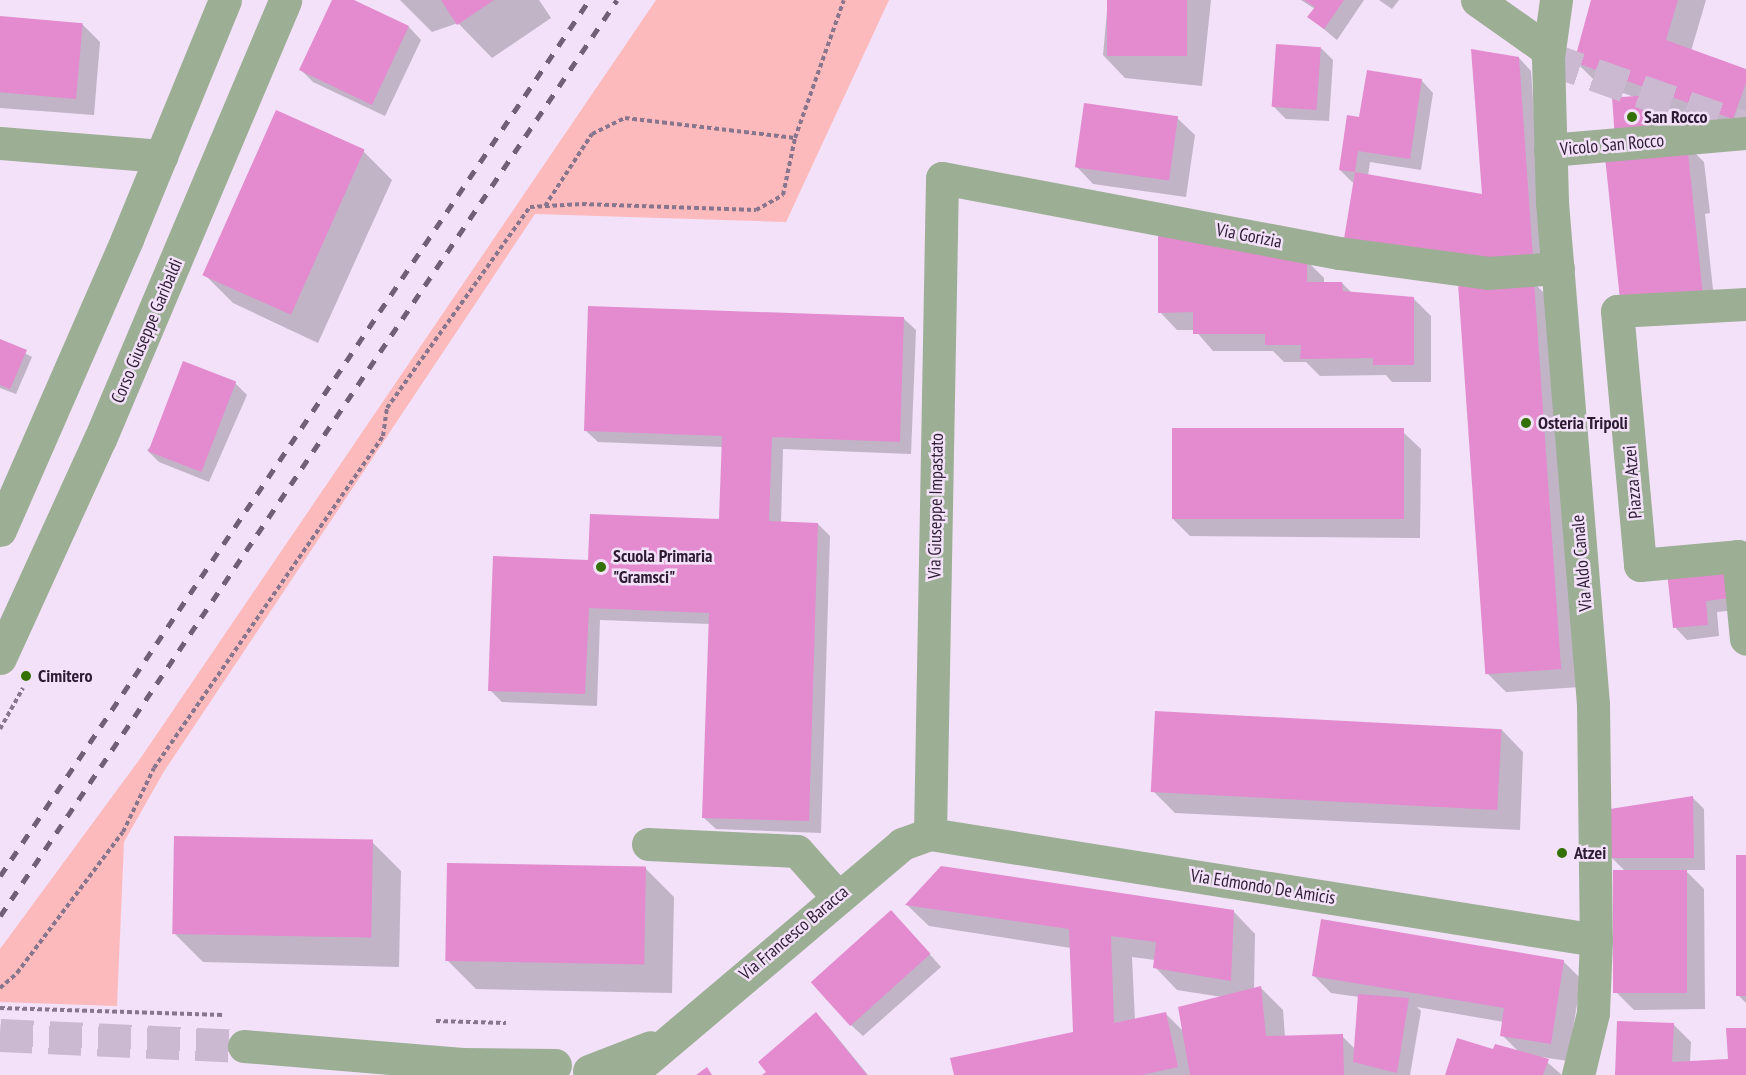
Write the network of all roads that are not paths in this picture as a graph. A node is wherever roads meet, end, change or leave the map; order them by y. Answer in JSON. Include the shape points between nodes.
{"nodes":[{"id":1,"x":225,"y":0,"type":"edge"},
{"id":2,"x":285,"y":0,"type":"edge"},
{"id":3,"x":1477,"y":0,"type":"edge"},
{"id":4,"x":1556,"y":0,"type":"edge"},
{"id":5,"x":1548,"y":50,"type":"junction"},
{"id":6,"x":1746,"y":133,"type":"edge"},
{"id":7,"x":0,"y":143,"type":"edge"},
{"id":8,"x":1550,"y":150,"type":"junction"},
{"id":9,"x":161,"y":156,"type":"junction"},
{"id":10,"x":942,"y":178,"type":"joint"},
{"id":11,"x":1558,"y":268,"type":"junction"},
{"id":12,"x":1746,"y":304,"type":"edge"},
{"id":13,"x":0,"y":530,"type":"edge"},
{"id":14,"x":1746,"y":639,"type":"edge"},
{"id":15,"x":0,"y":658,"type":"edge"},
{"id":16,"x":930,"y":834,"type":"junction"},
{"id":17,"x":648,"y":844,"type":"dead end"},
{"id":18,"x":837,"y":896,"type":"junction"},
{"id":19,"x":1596,"y":940,"type":"junction"},
{"id":20,"x":665,"y":1042,"type":"junction"},
{"id":21,"x":244,"y":1046,"type":"tunnel mouth"},
{"id":22,"x":472,"y":1070,"type":"edge"},
{"id":23,"x":547,"y":1070,"type":"edge"},
{"id":24,"x":590,"y":1073,"type":"edge"},
{"id":25,"x":629,"y":1075,"type":"edge"},
{"id":26,"x":1578,"y":1075,"type":"edge"}],
"edges":[{"from":1,"to":9,"type":"street"},
{"from":2,"to":15,"type":"street","name":"Corso Giuseppe Garibaldi","via":[[109,418]]},
{"from":3,"to":5,"type":"street"},
{"from":4,"to":5,"type":"street","name":"Via Aldo Canale"},
{"from":5,"to":8,"type":"street","name":"Via Aldo Canale"},
{"from":6,"to":8,"type":"street","name":"Vicolo San Rocco"},
{"from":7,"to":9,"type":"street"},
{"from":8,"to":11,"type":"street","name":"Via Aldo Canale"},
{"from":9,"to":13,"type":"street"},
{"from":10,"to":11,"type":"street","name":"Via Gorizia","via":[[1339,253],[1488,273]]},
{"from":10,"to":16,"type":"street","name":"Via Giuseppe Impastato"},
{"from":11,"to":19,"type":"street","name":"Via Aldo Canale","via":[[1593,704]]},
{"from":12,"to":14,"type":"street","name":"Piazza Atzei","via":[[1617,311],[1640,565],[1738,556]]},
{"from":16,"to":18,"type":"street","name":"Via Francesco Baracca","via":[[902,844]]},
{"from":16,"to":19,"type":"street","name":"Via Edmondo De Amicis"},
{"from":17,"to":18,"type":"street","via":[[797,851]]},
{"from":18,"to":20,"type":"street","name":"Via Francesco Baracca"},
{"from":19,"to":26,"type":"street","name":"Via Aldo Canale","via":[[1593,1013]]},
{"from":20,"to":24,"type":"street","name":"Via Francesco Baracca"},
{"from":20,"to":25,"type":"street","name":"Via Francesco Baracca"},
{"from":21,"to":22,"type":"street"},
{"from":22,"to":23,"type":"street"},
{"from":23,"to":24,"type":"street","via":[[567,1064]]}]}
